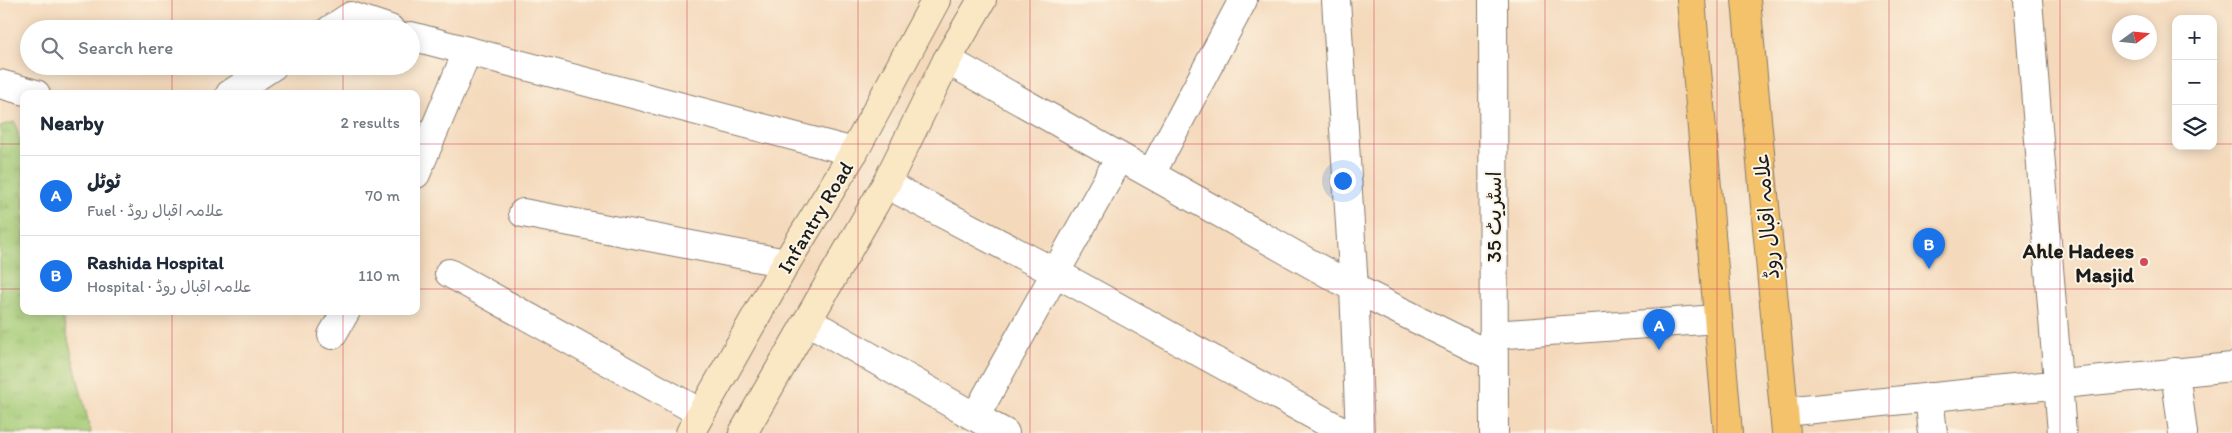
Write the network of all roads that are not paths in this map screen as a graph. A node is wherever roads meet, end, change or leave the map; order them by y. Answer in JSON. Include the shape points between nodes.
{"nodes":[{"id":1,"x":936,"y":0,"type":"edge"},
{"id":2,"x":982,"y":0,"type":"edge"},
{"id":3,"x":1243,"y":0,"type":"edge"},
{"id":4,"x":1336,"y":0,"type":"edge"},
{"id":5,"x":1493,"y":0,"type":"edge"},
{"id":6,"x":1690,"y":0,"type":"edge"},
{"id":7,"x":1746,"y":0,"type":"edge"},
{"id":8,"x":2028,"y":0,"type":"edge"},
{"id":9,"x":345,"y":20,"type":"edge"},
{"id":10,"x":363,"y":20,"type":"edge"},
{"id":11,"x":420,"y":39,"type":"edge"},
{"id":12,"x":468,"y":52,"type":"junction"},
{"id":13,"x":948,"y":60,"type":"junction"},
{"id":14,"x":259,"y":75,"type":"edge"},
{"id":15,"x":0,"y":84,"type":"edge"},
{"id":16,"x":22,"y":90,"type":"edge"},
{"id":17,"x":236,"y":90,"type":"edge"},
{"id":18,"x":854,"y":152,"type":"junction"},
{"id":19,"x":1120,"y":157,"type":"junction"},
{"id":20,"x":420,"y":165,"type":"edge"},
{"id":21,"x":1151,"y":174,"type":"junction"},
{"id":22,"x":886,"y":184,"type":"junction"},
{"id":23,"x":522,"y":213,"type":"dead end"},
{"id":24,"x":786,"y":263,"type":"junction"},
{"id":25,"x":450,"y":273,"type":"dead end"},
{"id":26,"x":1056,"y":273,"type":"junction"},
{"id":27,"x":1354,"y":288,"type":"junction"},
{"id":28,"x":344,"y":315,"type":"edge"},
{"id":29,"x":1717,"y":319,"type":"junction"},
{"id":30,"x":808,"y":321,"type":"junction"},
{"id":31,"x":332,"y":335,"type":"dead end"},
{"id":32,"x":1493,"y":346,"type":"junction"},
{"id":33,"x":2232,"y":367,"type":"edge"},
{"id":34,"x":2175,"y":372,"type":"junction"},
{"id":35,"x":2056,"y":384,"type":"junction"},
{"id":36,"x":1929,"y":397,"type":"junction"},
{"id":37,"x":975,"y":417,"type":"junction"},
{"id":38,"x":695,"y":423,"type":"edge"},
{"id":39,"x":1785,"y":423,"type":"edge"},
{"id":40,"x":743,"y":433,"type":"edge"},
{"id":41,"x":1005,"y":433,"type":"edge"},
{"id":42,"x":1346,"y":433,"type":"edge"},
{"id":43,"x":1360,"y":433,"type":"edge"},
{"id":44,"x":1494,"y":433,"type":"edge"},
{"id":45,"x":1728,"y":433,"type":"edge"},
{"id":46,"x":1933,"y":433,"type":"edge"},
{"id":47,"x":2062,"y":433,"type":"edge"},
{"id":48,"x":2183,"y":433,"type":"edge"}],
"edges":[{"from":1,"to":18,"type":"main road","name":"Infantry Road"},
{"from":2,"to":13,"type":"main road","name":"Infantry Road"},
{"from":3,"to":21,"type":"street"},
{"from":4,"to":27,"type":"street"},
{"from":5,"to":32,"type":"street","name":"اسٹریٹ 35"},
{"from":6,"to":29,"type":"main road"},
{"from":7,"to":39,"type":"main road","name":"علامہ اقبال روڈ"},
{"from":8,"to":35,"type":"street"},
{"from":9,"to":10,"type":"street","via":[[351,16]]},
{"from":11,"to":12,"type":"street"},
{"from":12,"to":18,"type":"street"},
{"from":12,"to":20,"type":"street"},
{"from":13,"to":19,"type":"street"},
{"from":13,"to":22,"type":"main road","name":"Infantry Road"},
{"from":14,"to":17,"type":"street"},
{"from":15,"to":16,"type":"street"},
{"from":18,"to":24,"type":"main road","name":"Infantry Road"},
{"from":19,"to":21,"type":"street"},
{"from":19,"to":26,"type":"street"},
{"from":21,"to":27,"type":"street"},
{"from":22,"to":26,"type":"street"},
{"from":22,"to":30,"type":"main road","name":"Infantry Road"},
{"from":23,"to":24,"type":"street"},
{"from":24,"to":38,"type":"main road","name":"Infantry Road"},
{"from":25,"to":38,"type":"street"},
{"from":26,"to":37,"type":"street"},
{"from":26,"to":42,"type":"street"},
{"from":27,"to":32,"type":"street"},
{"from":27,"to":43,"type":"street"},
{"from":28,"to":31,"type":"street"},
{"from":29,"to":32,"type":"street"},
{"from":29,"to":45,"type":"main road"},
{"from":30,"to":37,"type":"street"},
{"from":30,"to":40,"type":"main road","name":"Infantry Road"},
{"from":32,"to":44,"type":"street","name":"اسٹریٹ 35"},
{"from":33,"to":34,"type":"street"},
{"from":34,"to":35,"type":"street"},
{"from":34,"to":48,"type":"street"},
{"from":35,"to":36,"type":"street"},
{"from":35,"to":47,"type":"street"},
{"from":36,"to":39,"type":"street"},
{"from":36,"to":46,"type":"street"},
{"from":37,"to":41,"type":"street"}]}
